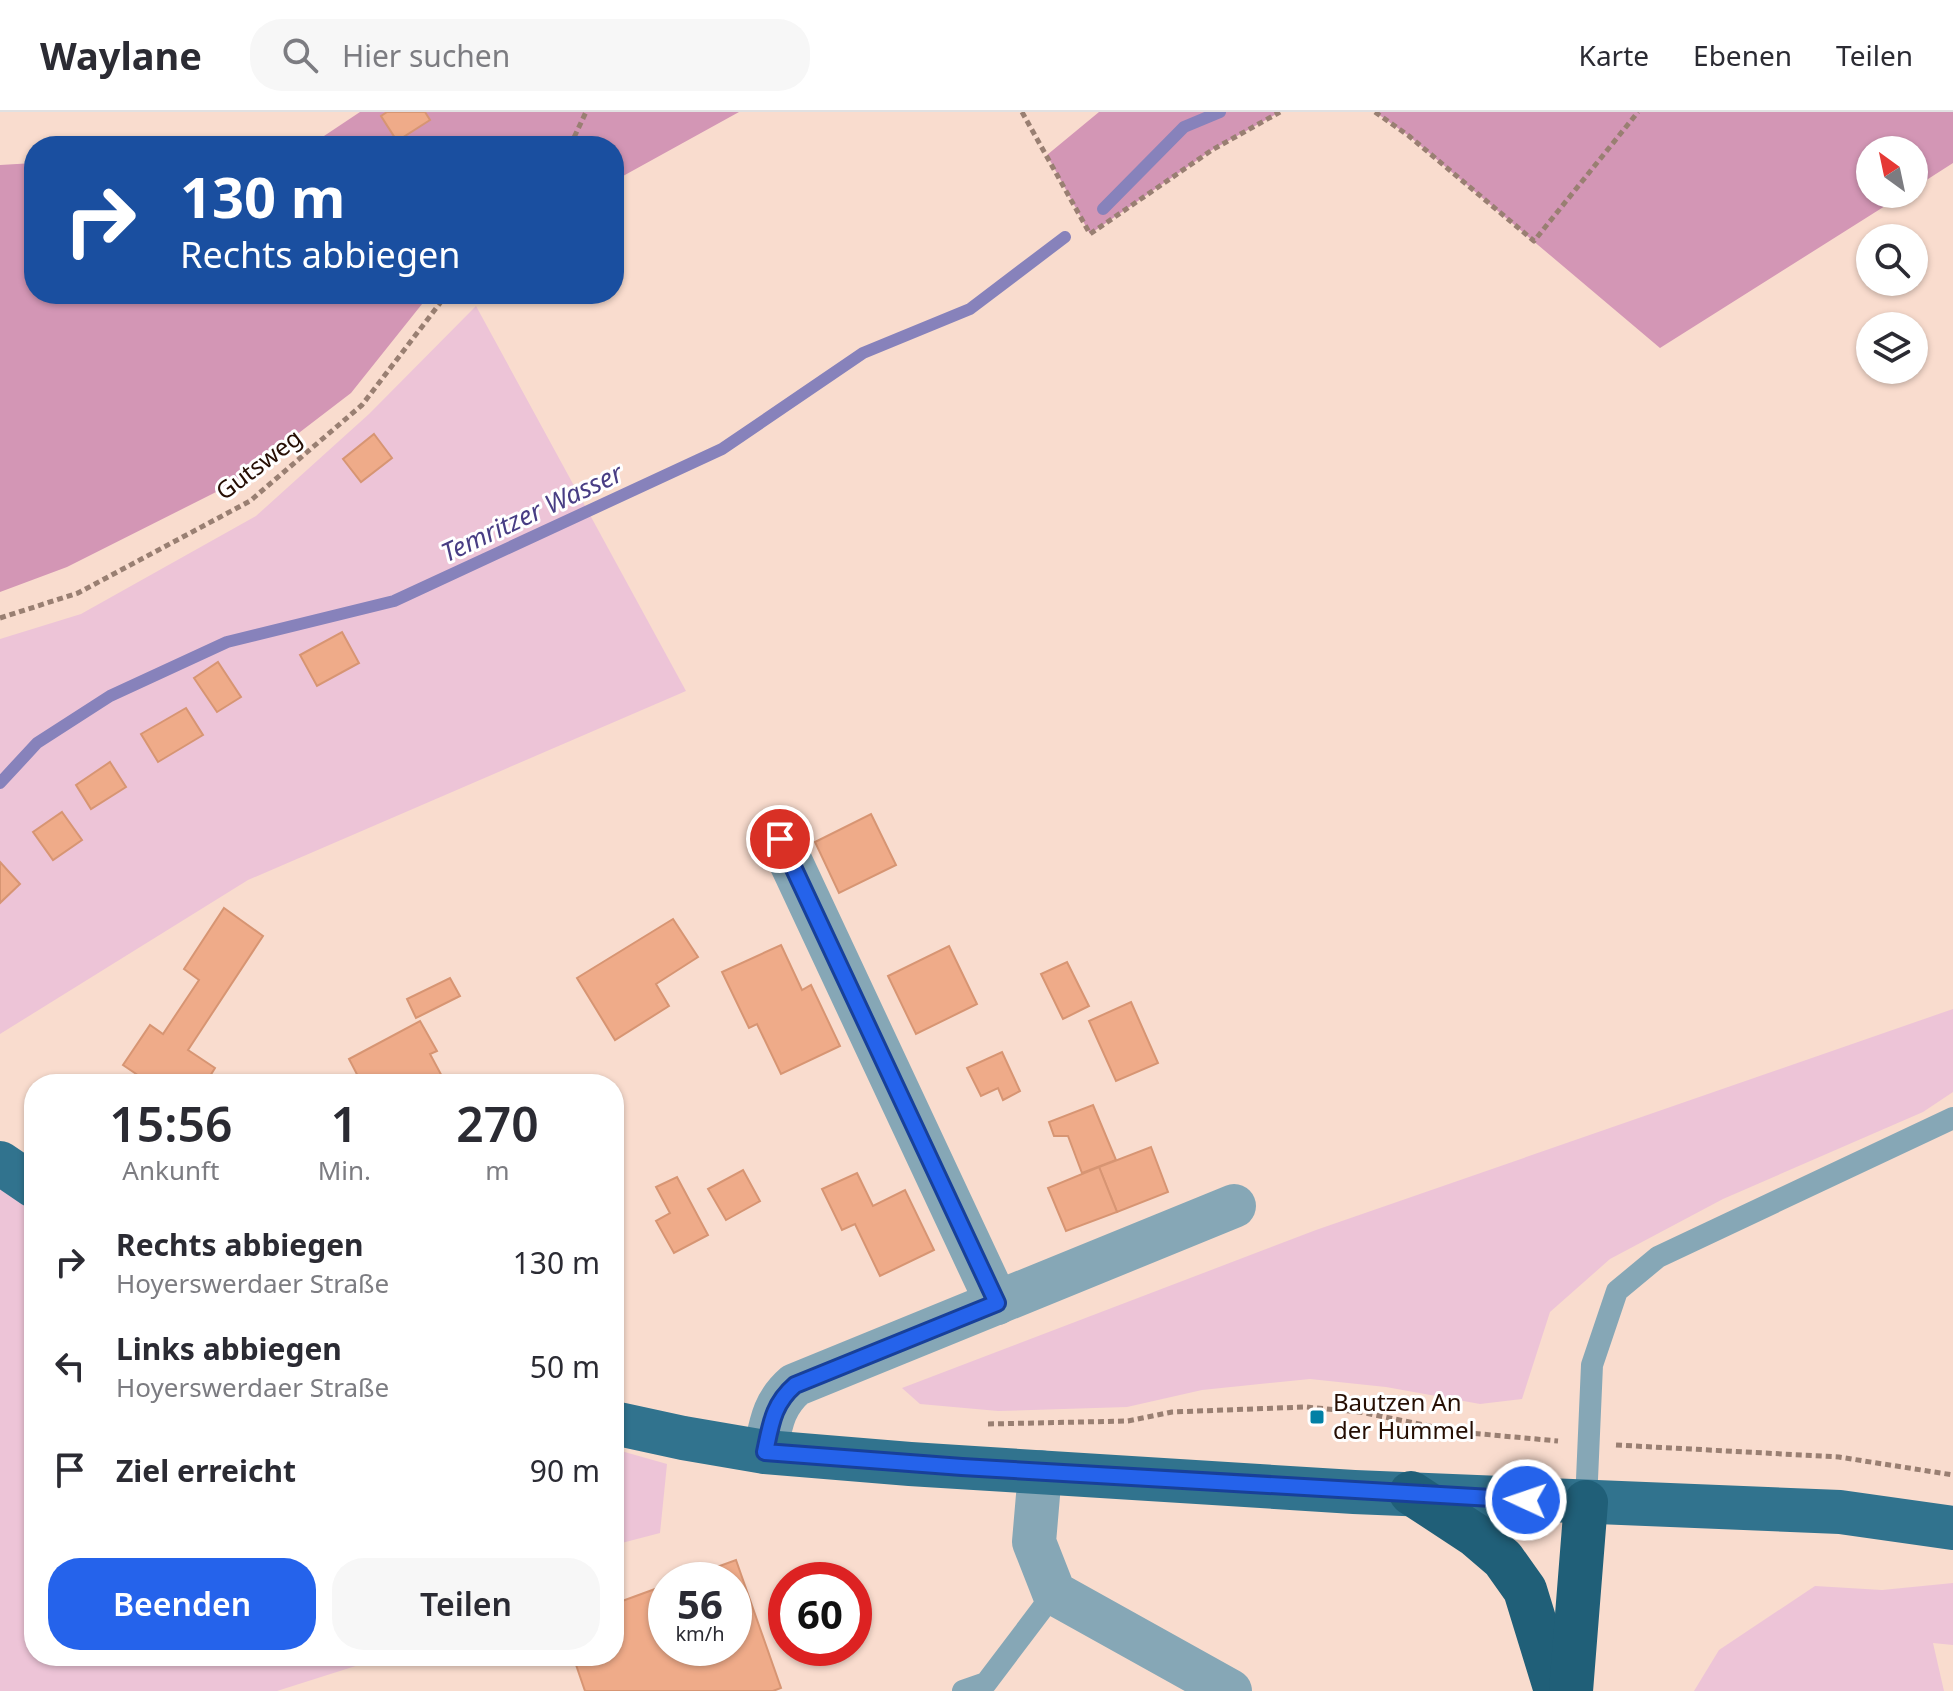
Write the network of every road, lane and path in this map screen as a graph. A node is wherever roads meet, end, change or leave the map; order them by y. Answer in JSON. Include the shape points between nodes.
{"nodes":[{"id":1,"x":586,"y":112,"type":"edge"},
{"id":2,"x":1022,"y":112,"type":"edge"},
{"id":3,"x":1280,"y":112,"type":"edge"},
{"id":4,"x":1375,"y":112,"type":"edge"},
{"id":5,"x":1638,"y":112,"type":"edge"},
{"id":6,"x":575,"y":136,"type":"edge"},
{"id":7,"x":439,"y":304,"type":"edge"},
{"id":8,"x":0,"y":618,"type":"edge"},
{"id":9,"x":780,"y":839,"type":"dead end"},
{"id":10,"x":1953,"y":1118,"type":"edge"},
{"id":11,"x":0,"y":1163,"type":"edge"},
{"id":12,"x":24,"y":1179,"type":"edge"},
{"id":13,"x":1234,"y":1206,"type":"dead end"},
{"id":14,"x":997,"y":1303,"type":"junction"},
{"id":15,"x":973,"y":1424,"type":"dead end"},
{"id":16,"x":624,"y":1425,"type":"edge"},
{"id":17,"x":1587,"y":1443,"type":"junction"},
{"id":18,"x":765,"y":1452,"type":"junction"},
{"id":19,"x":1040,"y":1472,"type":"junction"},
{"id":20,"x":1953,"y":1475,"type":"edge"},
{"id":21,"x":1411,"y":1493,"type":"junction"},
{"id":22,"x":1586,"y":1502,"type":"junction"},
{"id":23,"x":1953,"y":1528,"type":"edge"},
{"id":24,"x":1054,"y":1593,"type":"junction"},
{"id":25,"x":963,"y":1691,"type":"edge"},
{"id":26,"x":1230,"y":1691,"type":"edge"},
{"id":27,"x":1556,"y":1691,"type":"edge"},
{"id":28,"x":1571,"y":1691,"type":"edge"}],
"edges":[{"from":1,"to":6,"type":"path"},
{"from":2,"to":3,"type":"path","via":[[1090,234],[1212,150]]},
{"from":4,"to":5,"type":"path","via":[[1534,241]]},
{"from":7,"to":8,"type":"path","name":"Gutsweg","via":[[362,405],[250,501],[78,593]]},
{"from":9,"to":14,"type":"street"},
{"from":10,"to":17,"type":"lane","via":[[1658,1257],[1617,1291],[1592,1365]]},
{"from":11,"to":12,"type":"main road"},
{"from":13,"to":14,"type":"street"},
{"from":14,"to":18,"type":"street","via":[[795,1385],[781,1397]]},
{"from":15,"to":17,"type":"path","via":[[1128,1421],[1172,1412],[1306,1407],[1459,1432]]},
{"from":16,"to":18,"type":"main road"},
{"from":17,"to":20,"type":"path","via":[[1839,1457]]},
{"from":17,"to":22,"type":"lane"},
{"from":18,"to":19,"type":"main road"},
{"from":19,"to":21,"type":"main road"},
{"from":19,"to":24,"type":"street","via":[[1034,1542]]},
{"from":21,"to":22,"type":"main road"},
{"from":21,"to":27,"type":"highway","via":[[1503,1559],[1525,1590]]},
{"from":22,"to":23,"type":"main road","via":[[1840,1512]]},
{"from":22,"to":28,"type":"highway"},
{"from":24,"to":25,"type":"lane","via":[[986,1683]]},
{"from":24,"to":26,"type":"street"}]}
